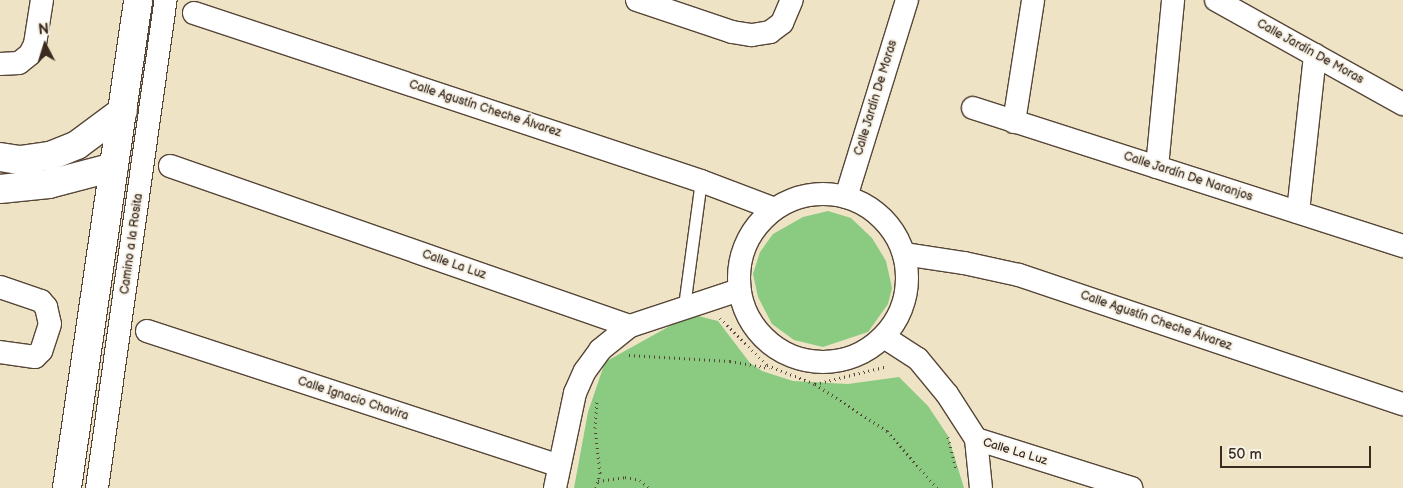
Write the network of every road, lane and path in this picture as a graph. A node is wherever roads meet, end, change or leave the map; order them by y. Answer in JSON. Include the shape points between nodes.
{"nodes":[{"id":1,"x":42,"y":0,"type":"edge"},
{"id":2,"x":138,"y":0,"type":"edge"},
{"id":3,"x":166,"y":0,"type":"edge"},
{"id":4,"x":792,"y":0,"type":"edge"},
{"id":5,"x":907,"y":0,"type":"edge"},
{"id":6,"x":1033,"y":0,"type":"edge"},
{"id":7,"x":1173,"y":0,"type":"edge"},
{"id":8,"x":1216,"y":0,"type":"edge"},
{"id":9,"x":643,"y":1,"type":"edge"},
{"id":10,"x":194,"y":13,"type":"dead end"},
{"id":11,"x":1315,"y":55,"type":"junction"},
{"id":12,"x":0,"y":64,"type":"edge"},
{"id":13,"x":1403,"y":104,"type":"edge"},
{"id":14,"x":973,"y":108,"type":"dead end"},
{"id":15,"x":123,"y":111,"type":"junction"},
{"id":16,"x":1014,"y":122,"type":"junction"},
{"id":17,"x":0,"y":157,"type":"edge"},
{"id":18,"x":114,"y":166,"type":"junction"},
{"id":19,"x":170,"y":166,"type":"dead end"},
{"id":20,"x":1157,"y":167,"type":"junction"},
{"id":21,"x":701,"y":181,"type":"junction"},
{"id":22,"x":0,"y":189,"type":"edge"},
{"id":23,"x":846,"y":197,"type":"junction"},
{"id":24,"x":775,"y":209,"type":"junction"},
{"id":25,"x":1298,"y":212,"type":"junction"},
{"id":26,"x":1403,"y":246,"type":"edge"},
{"id":27,"x":904,"y":254,"type":"junction"},
{"id":28,"x":0,"y":287,"type":"edge"},
{"id":29,"x":739,"y":290,"type":"junction"},
{"id":30,"x":684,"y":306,"type":"junction"},
{"id":31,"x":716,"y":315,"type":"dead end"},
{"id":32,"x":630,"y":326,"type":"junction"},
{"id":33,"x":147,"y":331,"type":"dead end"},
{"id":34,"x":884,"y":337,"type":"junction"},
{"id":35,"x":0,"y":352,"type":"edge"},
{"id":36,"x":620,"y":354,"type":"dead end"},
{"id":37,"x":894,"y":366,"type":"dead end"},
{"id":38,"x":774,"y":369,"type":"junction"},
{"id":39,"x":815,"y":384,"type":"junction"},
{"id":40,"x":599,"y":393,"type":"dead end"},
{"id":41,"x":1403,"y":404,"type":"edge"},
{"id":42,"x":948,"y":435,"type":"dead end"},
{"id":43,"x":976,"y":439,"type":"junction"},
{"id":44,"x":559,"y":466,"type":"junction"},
{"id":45,"x":957,"y":473,"type":"dead end"},
{"id":46,"x":598,"y":480,"type":"junction"},
{"id":47,"x":67,"y":488,"type":"edge"},
{"id":48,"x":97,"y":488,"type":"edge"},
{"id":49,"x":555,"y":488,"type":"edge"},
{"id":50,"x":596,"y":488,"type":"edge"},
{"id":51,"x":649,"y":488,"type":"edge"},
{"id":52,"x":936,"y":488,"type":"edge"},
{"id":53,"x":982,"y":488,"type":"edge"},
{"id":54,"x":1131,"y":488,"type":"edge"}],
"edges":[{"from":1,"to":12,"type":"street","via":[[35,44],[30,54],[19,63]]},
{"from":2,"to":15,"type":"street"},
{"from":3,"to":48,"type":"street","name":"Camino a la Rosita"},
{"from":4,"to":9,"type":"street","via":[[782,23],[770,32],[752,35],[732,32]]},
{"from":5,"to":23,"type":"street","name":"Calle Jardín De Moras"},
{"from":6,"to":16,"type":"street"},
{"from":7,"to":20,"type":"street"},
{"from":8,"to":11,"type":"street","name":"Calle Jardín De Moras"},
{"from":10,"to":21,"type":"street","name":"Calle Agustín Cheche Álvarez"},
{"from":11,"to":13,"type":"street","name":"Calle Jardín De Moras"},
{"from":11,"to":25,"type":"street"},
{"from":14,"to":16,"type":"street","name":"Calle Jardín De Naranjos"},
{"from":15,"to":17,"type":"street","via":[[77,144],[50,156],[20,160]]},
{"from":15,"to":18,"type":"street"},
{"from":16,"to":20,"type":"street","name":"Calle Jardín De Naranjos"},
{"from":18,"to":22,"type":"street","via":[[49,184]]},
{"from":18,"to":47,"type":"street"},
{"from":19,"to":32,"type":"street","name":"Calle La Luz"},
{"from":20,"to":25,"type":"street","name":"Calle Jardín De Naranjos"},
{"from":21,"to":24,"type":"street","name":"Calle Agustín Cheche Álvarez"},
{"from":21,"to":30,"type":"lane"},
{"from":23,"to":24,"type":"street","via":[[822,194],[797,198]]},
{"from":23,"to":27,"type":"street","via":[[866,205],[883,218],[896,235]]},
{"from":24,"to":29,"type":"street","via":[[758,224],[746,242],[740,263]]},
{"from":25,"to":26,"type":"street","name":"Calle Jardín De Naranjos"},
{"from":27,"to":34,"type":"street","via":[[908,276],[905,298],[897,319]]},
{"from":27,"to":41,"type":"street","name":"Calle Agustín Cheche Álvarez","via":[[1019,275]]},
{"from":28,"to":35,"type":"street","via":[[41,302],[46,307],[50,324],[41,351],[35,357]]},
{"from":29,"to":30,"type":"street"},
{"from":29,"to":34,"type":"street","via":[[747,316],[763,337],[784,353],[810,362],[836,362],[862,353]]},
{"from":30,"to":32,"type":"street"},
{"from":31,"to":38,"type":"path"},
{"from":32,"to":44,"type":"street","via":[[600,350],[585,371],[575,393]]},
{"from":33,"to":44,"type":"street","name":"Calle Ignacio Chavira"},
{"from":34,"to":43,"type":"street","name":"Calle La Luz","via":[[918,360],[947,394]]},
{"from":36,"to":38,"type":"path","via":[[730,361]]},
{"from":37,"to":39,"type":"path"},
{"from":38,"to":39,"type":"path"},
{"from":39,"to":52,"type":"path","via":[[844,400],[886,431]]},
{"from":40,"to":46,"type":"path","via":[[595,428]]},
{"from":42,"to":45,"type":"path"},
{"from":43,"to":53,"type":"street"},
{"from":43,"to":54,"type":"street","name":"Calle La Luz"},
{"from":44,"to":49,"type":"street"},
{"from":46,"to":50,"type":"path"},
{"from":46,"to":51,"type":"path","via":[[625,477],[640,480]]}]}
